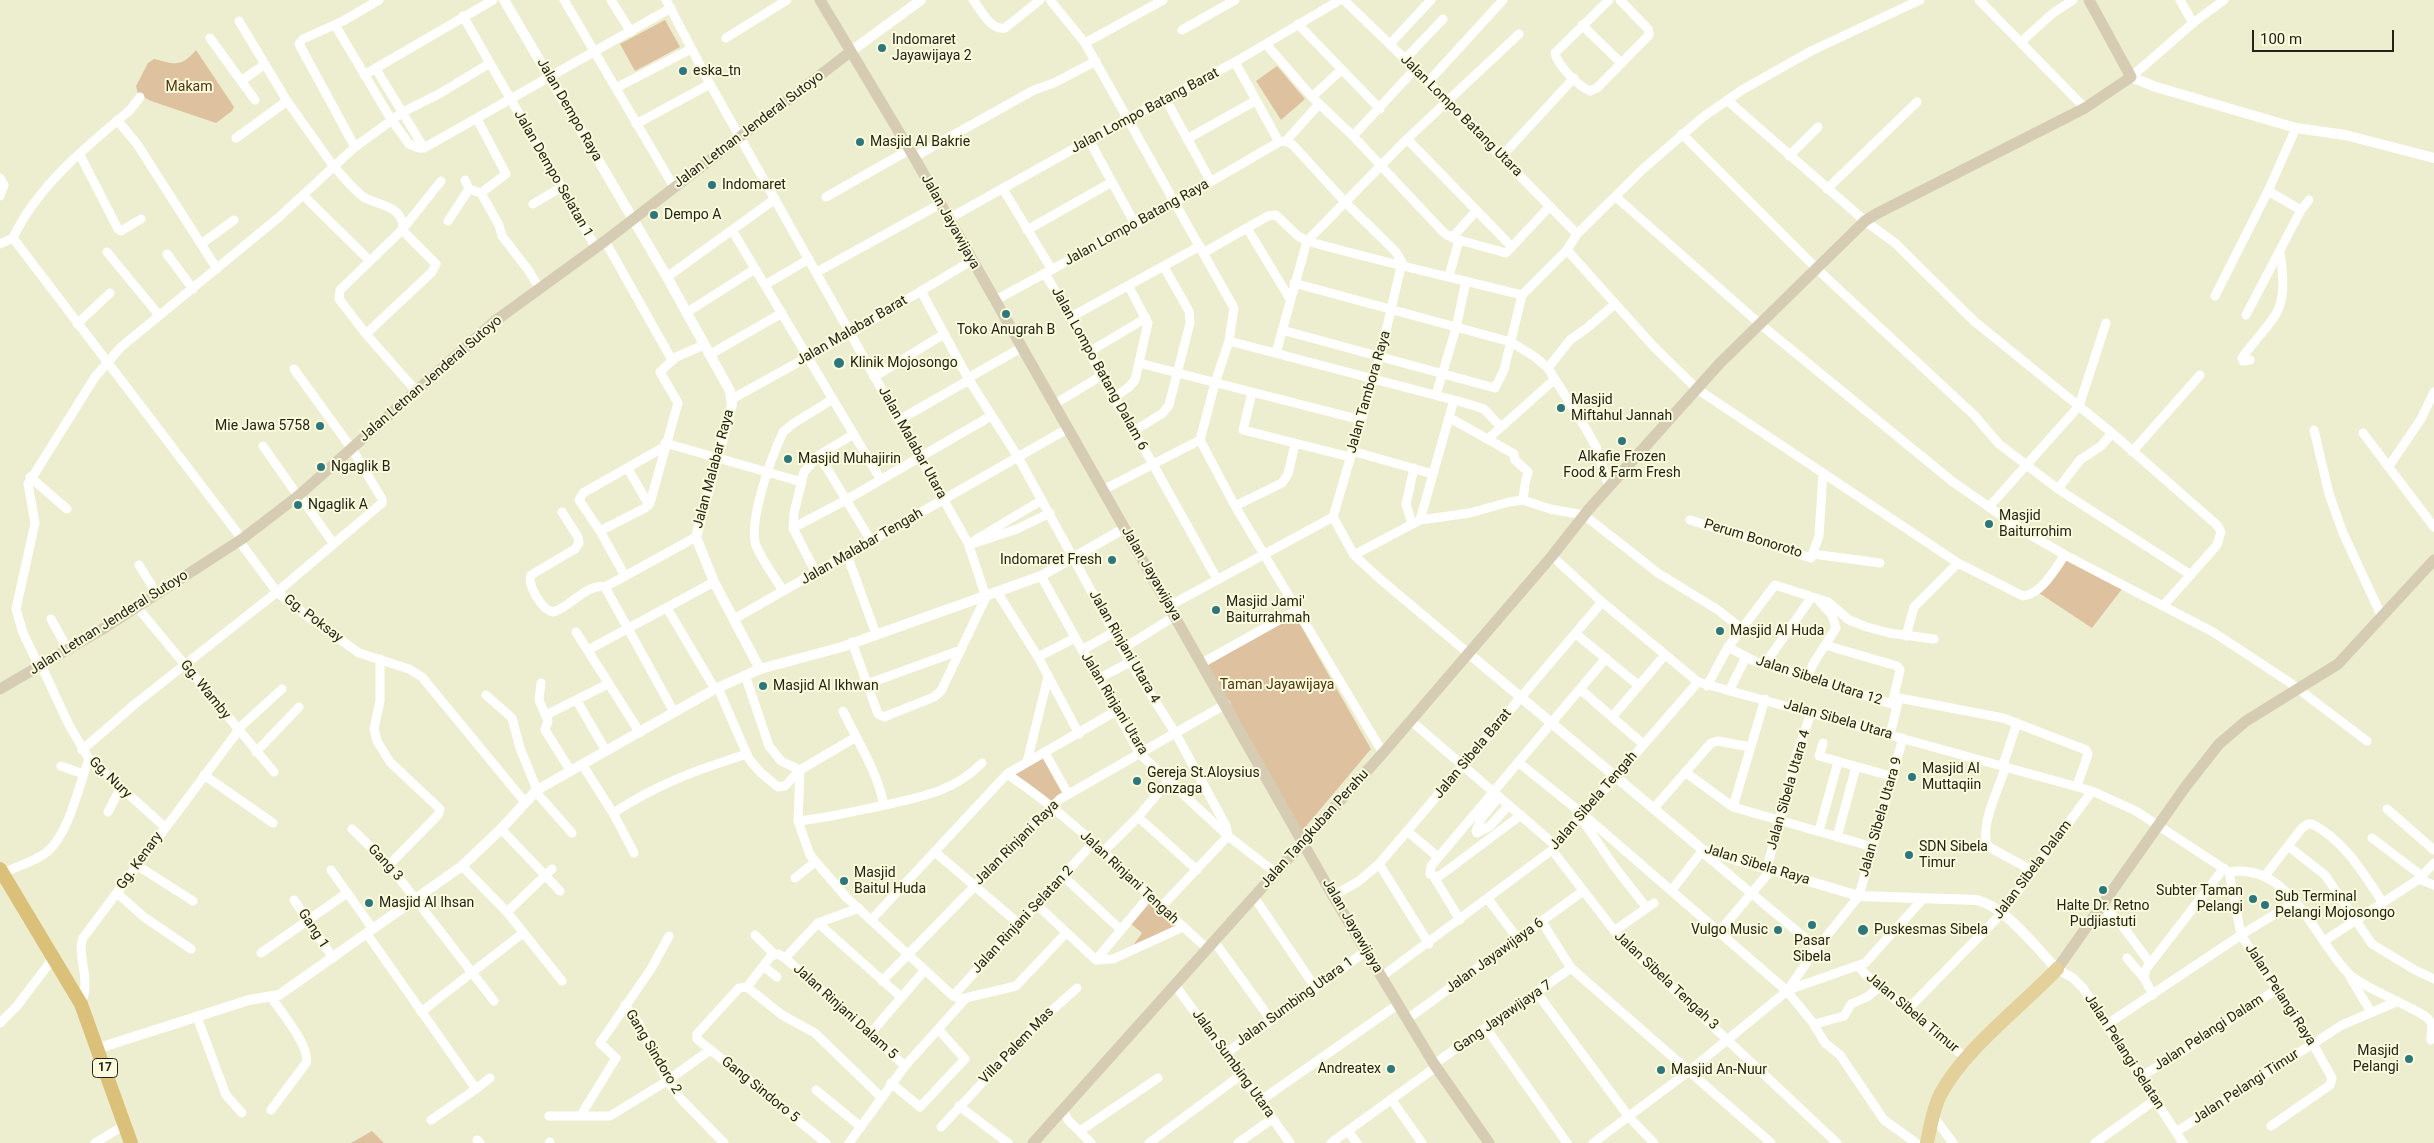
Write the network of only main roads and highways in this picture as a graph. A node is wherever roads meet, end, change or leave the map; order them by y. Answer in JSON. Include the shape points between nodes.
{"nodes":[{"id":1,"x":820,"y":0,"type":"edge"},
{"id":2,"x":2089,"y":0,"type":"edge"},
{"id":3,"x":850,"y":52,"type":"junction"},
{"id":4,"x":2434,"y":562,"type":"edge"},
{"id":5,"x":0,"y":689,"type":"edge"},
{"id":6,"x":1304,"y":841,"type":"junction"},
{"id":7,"x":1,"y":871,"type":"edge"},
{"id":8,"x":2057,"y":969,"type":"joint"},
{"id":9,"x":131,"y":1143,"type":"edge"},
{"id":10,"x":1033,"y":1143,"type":"edge"},
{"id":11,"x":1489,"y":1143,"type":"edge"},
{"id":12,"x":1926,"y":1143,"type":"edge"}],
"edges":[{"from":1,"to":3,"type":"main road","name":"Jalan Jayawijaya"},
{"from":2,"to":6,"type":"main road","name":"Jalan Tangkuban Perahu","via":[[2131,77],[2084,108],[1865,221],[1697,389]]},
{"from":3,"to":5,"type":"main road","name":"Jalan Letnan Jenderal Sutoyo","via":[[632,221],[489,326],[352,449],[241,540],[68,650]]},
{"from":3,"to":6,"type":"main road","name":"Jalan Jayawijaya","via":[[912,154]]},
{"from":4,"to":8,"type":"main road","via":[[2338,664],[2257,714],[2219,744],[2158,824]]},
{"from":6,"to":10,"type":"main road","name":"Jalan Tangkuban Perahu"},
{"from":6,"to":11,"type":"main road","name":"Jalan Jayawijaya","via":[[1406,1020]]},
{"from":7,"to":9,"type":"highway","number":"17","via":[[79,999]]},
{"from":8,"to":12,"type":"main road","via":[[1967,1058],[1940,1096]]}]}
